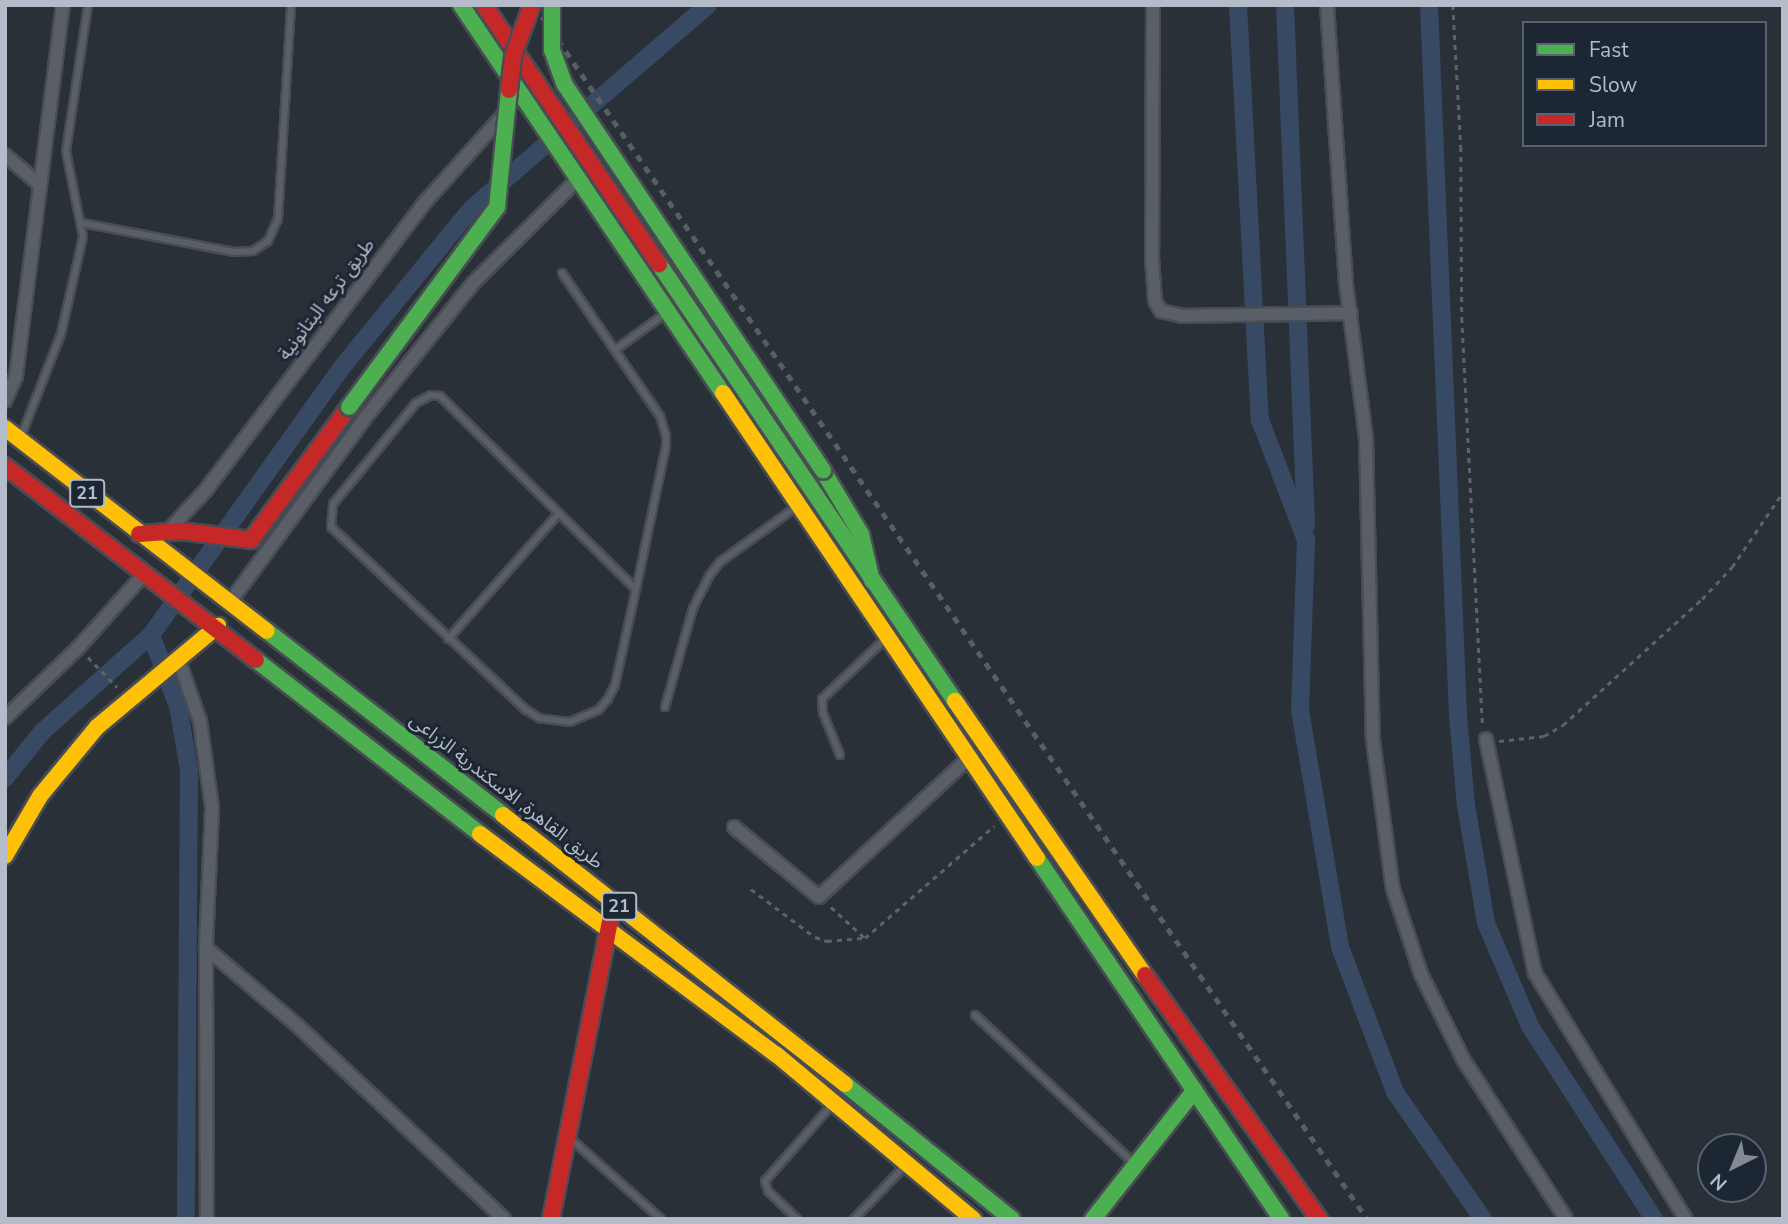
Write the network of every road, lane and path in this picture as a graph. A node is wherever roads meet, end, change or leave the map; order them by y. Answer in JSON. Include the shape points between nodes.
{"nodes":[{"id":1,"x":63,"y":5,"type":"edge"},
{"id":2,"x":88,"y":5,"type":"edge"},
{"id":3,"x":291,"y":5,"type":"edge"},
{"id":4,"x":461,"y":5,"type":"edge"},
{"id":5,"x":484,"y":5,"type":"edge"},
{"id":6,"x":532,"y":5,"type":"edge"},
{"id":7,"x":552,"y":5,"type":"edge"},
{"id":8,"x":1153,"y":5,"type":"edge"},
{"id":9,"x":1327,"y":5,"type":"edge"},
{"id":10,"x":1453,"y":5,"type":"edge"},
{"id":11,"x":522,"y":94,"type":"junction"},
{"id":12,"x":5,"y":156,"type":"edge"},
{"id":13,"x":580,"y":177,"type":"junction"},
{"id":14,"x":38,"y":184,"type":"junction"},
{"id":15,"x":82,"y":223,"type":"junction"},
{"id":16,"x":562,"y":273,"type":"dead end"},
{"id":17,"x":666,"y":313,"type":"junction"},
{"id":18,"x":1351,"y":313,"type":"junction"},
{"id":19,"x":615,"y":350,"type":"junction"},
{"id":20,"x":5,"y":401,"type":"edge"},
{"id":21,"x":5,"y":428,"type":"edge"},
{"id":22,"x":20,"y":439,"type":"junction"},
{"id":23,"x":5,"y":466,"type":"edge"},
{"id":24,"x":1783,"y":492,"type":"edge"},
{"id":25,"x":797,"y":506,"type":"junction"},
{"id":26,"x":559,"y":513,"type":"junction"},
{"id":27,"x":174,"y":532,"type":"junction"},
{"id":28,"x":139,"y":534,"type":"junction"},
{"id":29,"x":145,"y":573,"type":"junction"},
{"id":30,"x":872,"y":581,"type":"junction"},
{"id":31,"x":636,"y":589,"type":"junction"},
{"id":32,"x":226,"y":599,"type":"junction"},
{"id":33,"x":218,"y":626,"type":"junction"},
{"id":34,"x":887,"y":638,"type":"junction"},
{"id":35,"x":448,"y":639,"type":"junction"},
{"id":36,"x":78,"y":648,"type":"junction"},
{"id":37,"x":174,"y":665,"type":"junction"},
{"id":38,"x":129,"y":700,"type":"junction"},
{"id":39,"x":665,"y":707,"type":"dead end"},
{"id":40,"x":5,"y":718,"type":"edge"},
{"id":41,"x":1486,"y":739,"type":"junction"},
{"id":42,"x":840,"y":755,"type":"dead end"},
{"id":43,"x":969,"y":758,"type":"junction"},
{"id":44,"x":1007,"y":815,"type":"junction"},
{"id":45,"x":734,"y":827,"type":"dead end"},
{"id":46,"x":5,"y":856,"type":"edge"},
{"id":47,"x":751,"y":889,"type":"dead end"},
{"id":48,"x":819,"y":897,"type":"junction"},
{"id":49,"x":615,"y":903,"type":"junction"},
{"id":50,"x":607,"y":930,"type":"junction"},
{"id":51,"x":865,"y":938,"type":"junction"},
{"id":52,"x":206,"y":948,"type":"junction"},
{"id":53,"x":975,"y":1015,"type":"dead end"},
{"id":54,"x":1195,"y":1090,"type":"junction"},
{"id":55,"x":835,"y":1102,"type":"junction"},
{"id":56,"x":566,"y":1135,"type":"junction"},
{"id":57,"x":908,"y":1164,"type":"junction"},
{"id":58,"x":1136,"y":1165,"type":"junction"},
{"id":59,"x":207,"y":1219,"type":"edge"},
{"id":60,"x":504,"y":1219,"type":"edge"},
{"id":61,"x":551,"y":1219,"type":"edge"},
{"id":62,"x":661,"y":1219,"type":"edge"},
{"id":63,"x":797,"y":1219,"type":"edge"},
{"id":64,"x":854,"y":1219,"type":"edge"},
{"id":65,"x":973,"y":1219,"type":"edge"},
{"id":66,"x":1012,"y":1219,"type":"edge"},
{"id":67,"x":1093,"y":1219,"type":"edge"},
{"id":68,"x":1281,"y":1219,"type":"edge"},
{"id":69,"x":1320,"y":1219,"type":"edge"},
{"id":70,"x":1566,"y":1219,"type":"edge"},
{"id":71,"x":1686,"y":1219,"type":"edge"}],
"edges":[{"from":1,"to":14,"type":"street"},
{"from":2,"to":15,"type":"lane","via":[[66,151]]},
{"from":3,"to":15,"type":"lane","via":[[278,219],[268,242],[253,251],[234,252]]},
{"from":4,"to":11,"type":"main road"},
{"from":5,"to":30,"type":"main road"},
{"from":6,"to":27,"type":"main road","bridge":true,"via":[[513,56],[497,207],[251,540]]},
{"from":7,"to":30,"type":"main road","bridge":true,"via":[[552,50],[565,85],[823,471],[861,534]]},
{"from":8,"to":18,"type":"street","via":[[1154,294],[1161,311],[1182,316]]},
{"from":9,"to":18,"type":"street"},
{"from":10,"to":41,"type":"path","via":[[1461,147],[1462,318]]},
{"from":11,"to":13,"type":"main road"},
{"from":11,"to":27,"type":"street","name":"طريق ترعه البتانونية","via":[[426,201]]},
{"from":12,"to":14,"type":"street"},
{"from":13,"to":17,"type":"main road"},
{"from":13,"to":32,"type":"street","via":[[473,283]]},
{"from":14,"to":20,"type":"street","via":[[16,376]]},
{"from":15,"to":22,"type":"lane","via":[[76,276],[61,334]]},
{"from":16,"to":19,"type":"lane"},
{"from":17,"to":19,"type":"lane"},
{"from":17,"to":25,"type":"main road"},
{"from":18,"to":70,"type":"street","via":[[1366,437],[1373,740],[1393,889],[1421,974],[1450,1035]]},
{"from":19,"to":31,"type":"lane","via":[[660,416],[666,436]]},
{"from":21,"to":22,"type":"main road","name":"طريق القاهرة, الاسكندرية الزراعى","number":"21"},
{"from":22,"to":28,"type":"main road","name":"طريق القاهرة, الاسكندرية الزراعى","number":"21"},
{"from":23,"to":29,"type":"main road","number":"21"},
{"from":24,"to":41,"type":"path","via":[[1724,575],[1563,725],[1527,740]]},
{"from":25,"to":34,"type":"main road"},
{"from":25,"to":39,"type":"lane","via":[[720,562],[709,576],[693,608]]},
{"from":26,"to":31,"type":"lane"},
{"from":26,"to":35,"type":"lane"},
{"from":26,"to":35,"type":"lane","via":[[440,396],[416,403],[333,505],[329,516],[338,536]]},
{"from":27,"to":28,"type":"main road"},
{"from":28,"to":32,"type":"main road","name":"طريق القاهرة, الاسكندرية الزراعى","number":"21"},
{"from":29,"to":33,"type":"main road","number":"21"},
{"from":29,"to":36,"type":"street"},
{"from":30,"to":69,"type":"main road","via":[[1208,1066]]},
{"from":31,"to":35,"type":"lane","via":[[615,685],[598,710],[569,722],[539,718],[526,710]]},
{"from":32,"to":49,"type":"main road","name":"طريق القاهرة, الاسكندرية الزراعى","number":"21"},
{"from":33,"to":37,"type":"main road"},
{"from":33,"to":50,"type":"main road","number":"21"},
{"from":34,"to":42,"type":"lane","via":[[822,699]]},
{"from":34,"to":43,"type":"main road"},
{"from":36,"to":38,"type":"path"},
{"from":36,"to":40,"type":"street"},
{"from":37,"to":38,"type":"main road"},
{"from":37,"to":52,"type":"street","via":[[200,721],[212,808]]},
{"from":38,"to":46,"type":"main road","via":[[97,727],[52,780]]},
{"from":41,"to":71,"type":"street","via":[[1535,973]]},
{"from":43,"to":44,"type":"main road"},
{"from":43,"to":48,"type":"street"},
{"from":44,"to":51,"type":"path"},
{"from":44,"to":54,"type":"main road"},
{"from":45,"to":48,"type":"street"},
{"from":47,"to":51,"type":"path","via":[[815,937],[827,941]]},
{"from":48,"to":51,"type":"path"},
{"from":49,"to":50,"type":"main road"},
{"from":49,"to":66,"type":"main road","name":"طريق القاهرة, الاسكندرية الزراعى","number":"21"},
{"from":50,"to":55,"type":"main road","number":"21"},
{"from":50,"to":56,"type":"main road"},
{"from":52,"to":59,"type":"street"},
{"from":52,"to":60,"type":"street","via":[[299,1027]]},
{"from":53,"to":58,"type":"lane"},
{"from":54,"to":58,"type":"main road"},
{"from":54,"to":68,"type":"main road"},
{"from":55,"to":57,"type":"main road","number":"21"},
{"from":55,"to":63,"type":"lane","via":[[765,1181],[768,1191]]},
{"from":56,"to":61,"type":"main road"},
{"from":56,"to":62,"type":"lane"},
{"from":57,"to":64,"type":"lane"},
{"from":57,"to":65,"type":"main road","number":"21"},
{"from":58,"to":67,"type":"main road"}]}
